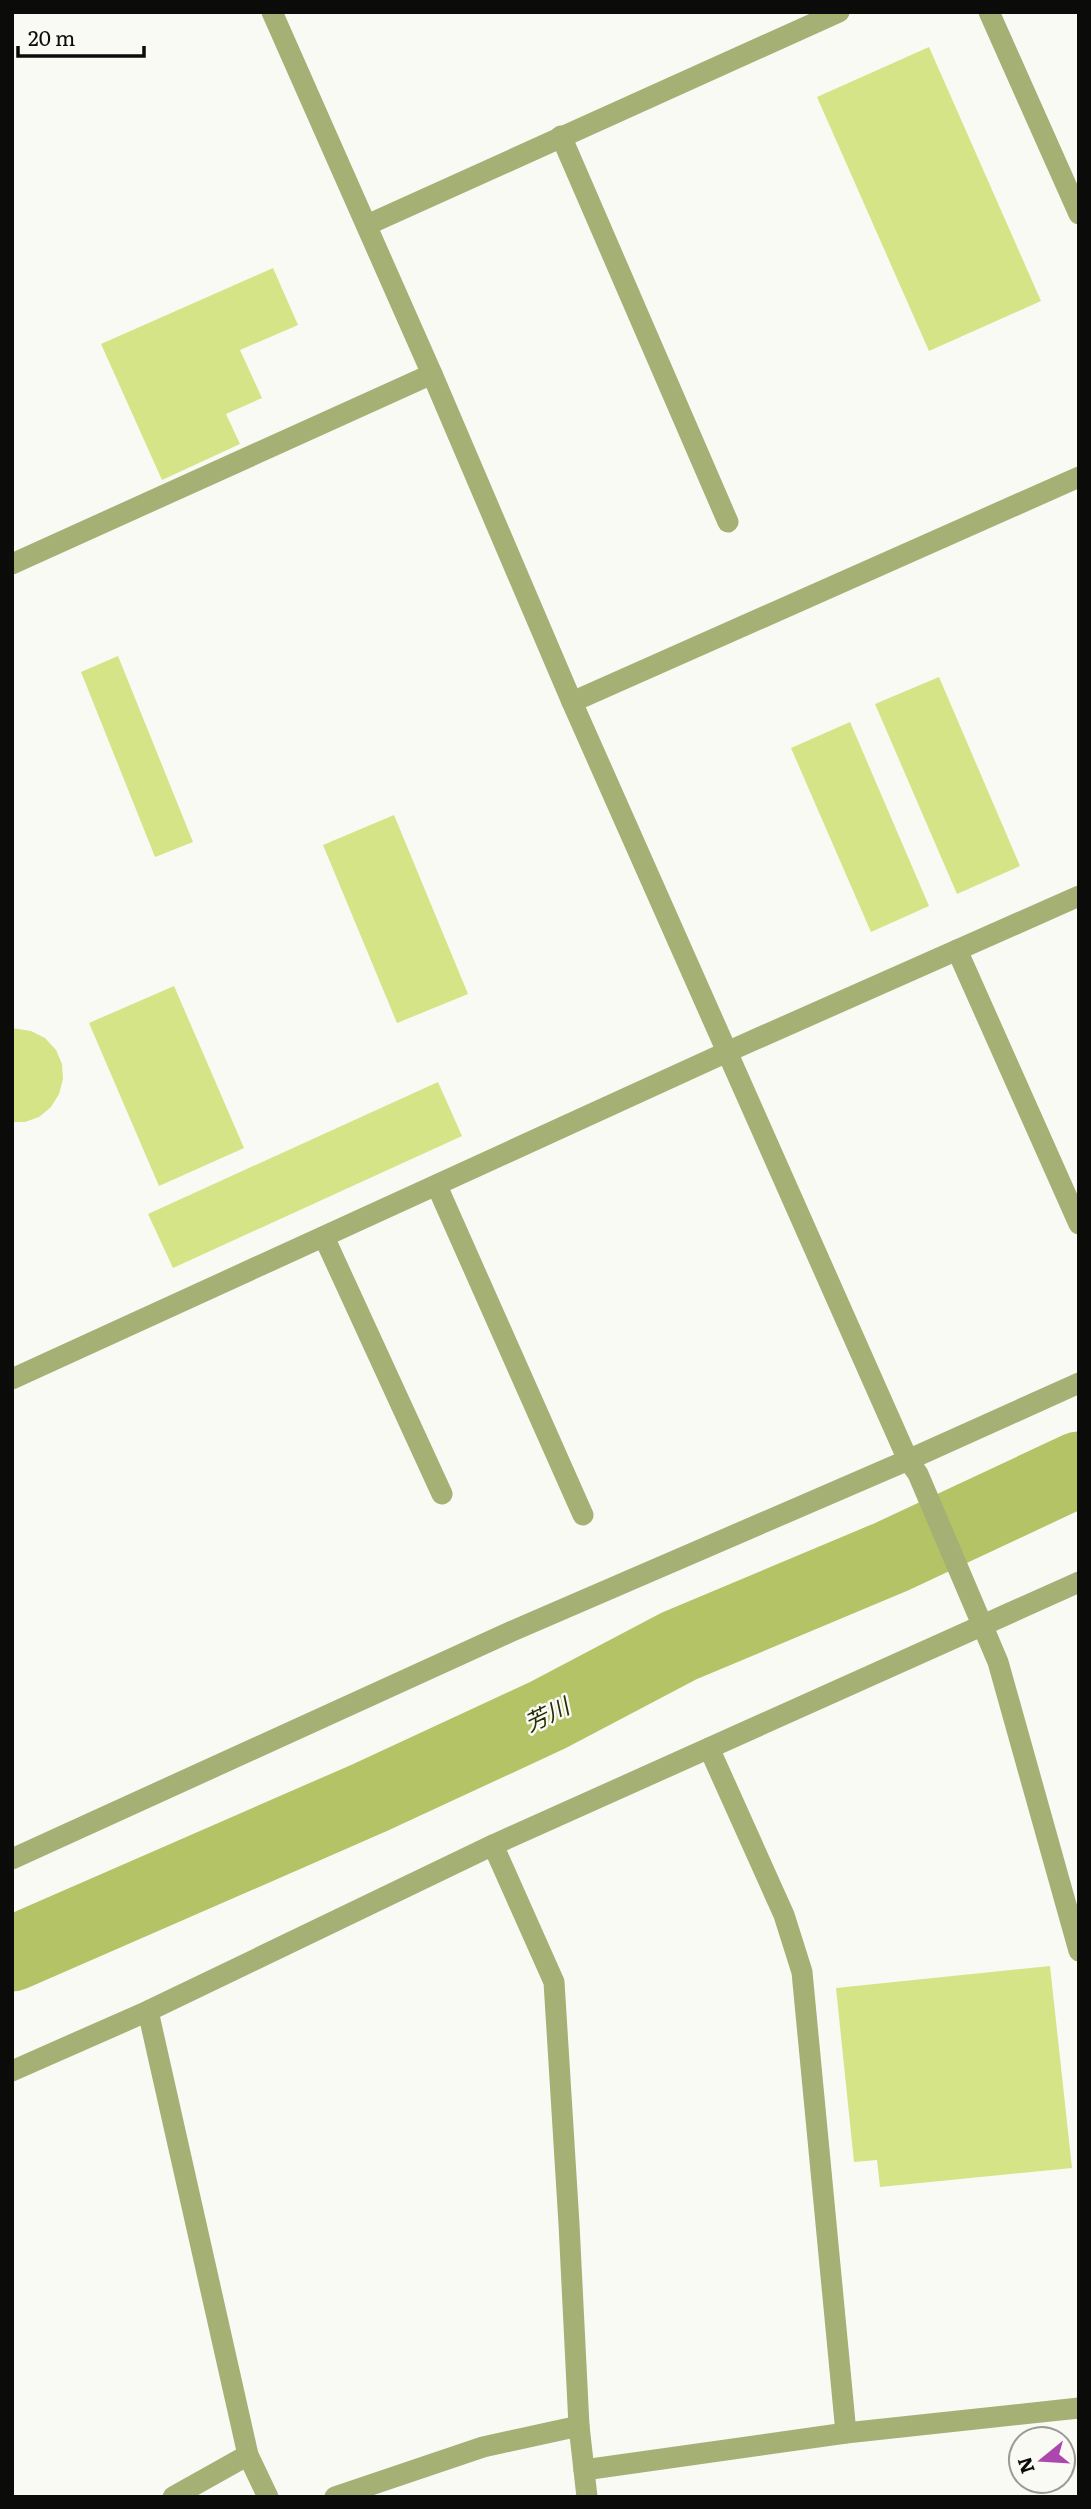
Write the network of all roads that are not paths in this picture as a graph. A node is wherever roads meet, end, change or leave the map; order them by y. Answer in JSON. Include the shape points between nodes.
{"nodes":[{"id":1,"x":272,"y":12,"type":"edge"},
{"id":2,"x":839,"y":12,"type":"edge"},
{"id":3,"x":989,"y":12,"type":"edge"},
{"id":4,"x":561,"y":136,"type":"junction"},
{"id":5,"x":1079,"y":214,"type":"edge"},
{"id":6,"x":367,"y":225,"type":"junction"},
{"id":7,"x":432,"y":373,"type":"junction"},
{"id":8,"x":1079,"y":477,"type":"edge"},
{"id":9,"x":728,"y":522,"type":"dead end"},
{"id":10,"x":12,"y":565,"type":"edge"},
{"id":11,"x":572,"y":702,"type":"junction"},
{"id":12,"x":1079,"y":896,"type":"edge"},
{"id":13,"x":957,"y":950,"type":"junction"},
{"id":14,"x":727,"y":1052,"type":"junction"},
{"id":15,"x":437,"y":1185,"type":"junction"},
{"id":16,"x":1079,"y":1224,"type":"edge"},
{"id":17,"x":324,"y":1237,"type":"junction"},
{"id":18,"x":12,"y":1379,"type":"edge"},
{"id":19,"x":1079,"y":1383,"type":"edge"},
{"id":20,"x":913,"y":1467,"type":"junction"},
{"id":21,"x":442,"y":1494,"type":"dead end"},
{"id":22,"x":583,"y":1515,"type":"dead end"},
{"id":23,"x":1079,"y":1582,"type":"edge"},
{"id":24,"x":982,"y":1624,"type":"junction"},
{"id":25,"x":709,"y":1748,"type":"junction"},
{"id":26,"x":493,"y":1845,"type":"junction"},
{"id":27,"x":12,"y":1859,"type":"edge"},
{"id":28,"x":1079,"y":1951,"type":"edge"},
{"id":29,"x":148,"y":2011,"type":"junction"},
{"id":30,"x":12,"y":2071,"type":"edge"},
{"id":31,"x":1079,"y":2408,"type":"edge"},
{"id":32,"x":579,"y":2426,"type":"junction"},
{"id":33,"x":846,"y":2433,"type":"junction"},
{"id":34,"x":248,"y":2455,"type":"junction"},
{"id":35,"x":584,"y":2470,"type":"junction"},
{"id":36,"x":173,"y":2497,"type":"edge"},
{"id":37,"x":268,"y":2497,"type":"edge"},
{"id":38,"x":335,"y":2497,"type":"edge"},
{"id":39,"x":587,"y":2497,"type":"edge"}],
"edges":[{"from":1,"to":6,"type":"street"},
{"from":2,"to":4,"type":"street"},
{"from":3,"to":5,"type":"street"},
{"from":4,"to":6,"type":"street"},
{"from":4,"to":9,"type":"street"},
{"from":6,"to":7,"type":"street"},
{"from":7,"to":10,"type":"street"},
{"from":7,"to":11,"type":"street"},
{"from":8,"to":11,"type":"street"},
{"from":11,"to":14,"type":"street"},
{"from":12,"to":13,"type":"street"},
{"from":13,"to":14,"type":"street"},
{"from":13,"to":16,"type":"street"},
{"from":14,"to":15,"type":"street"},
{"from":14,"to":20,"type":"street"},
{"from":15,"to":17,"type":"street"},
{"from":15,"to":22,"type":"street"},
{"from":17,"to":18,"type":"street"},
{"from":17,"to":21,"type":"street"},
{"from":19,"to":20,"type":"street"},
{"from":20,"to":24,"type":"street"},
{"from":20,"to":27,"type":"street","via":[[510,1632]]},
{"from":23,"to":24,"type":"street"},
{"from":24,"to":25,"type":"street"},
{"from":24,"to":28,"type":"street","via":[[1002,1675]]},
{"from":25,"to":26,"type":"street"},
{"from":25,"to":33,"type":"street","via":[[784,1915],[802,1972]]},
{"from":26,"to":29,"type":"street"},
{"from":26,"to":32,"type":"street","via":[[554,1982]]},
{"from":29,"to":30,"type":"street"},
{"from":29,"to":34,"type":"street"},
{"from":31,"to":33,"type":"street"},
{"from":32,"to":35,"type":"street"},
{"from":32,"to":38,"type":"street","via":[[483,2447]]},
{"from":33,"to":35,"type":"street"},
{"from":34,"to":36,"type":"street"},
{"from":34,"to":37,"type":"street"},
{"from":35,"to":39,"type":"street"}]}
